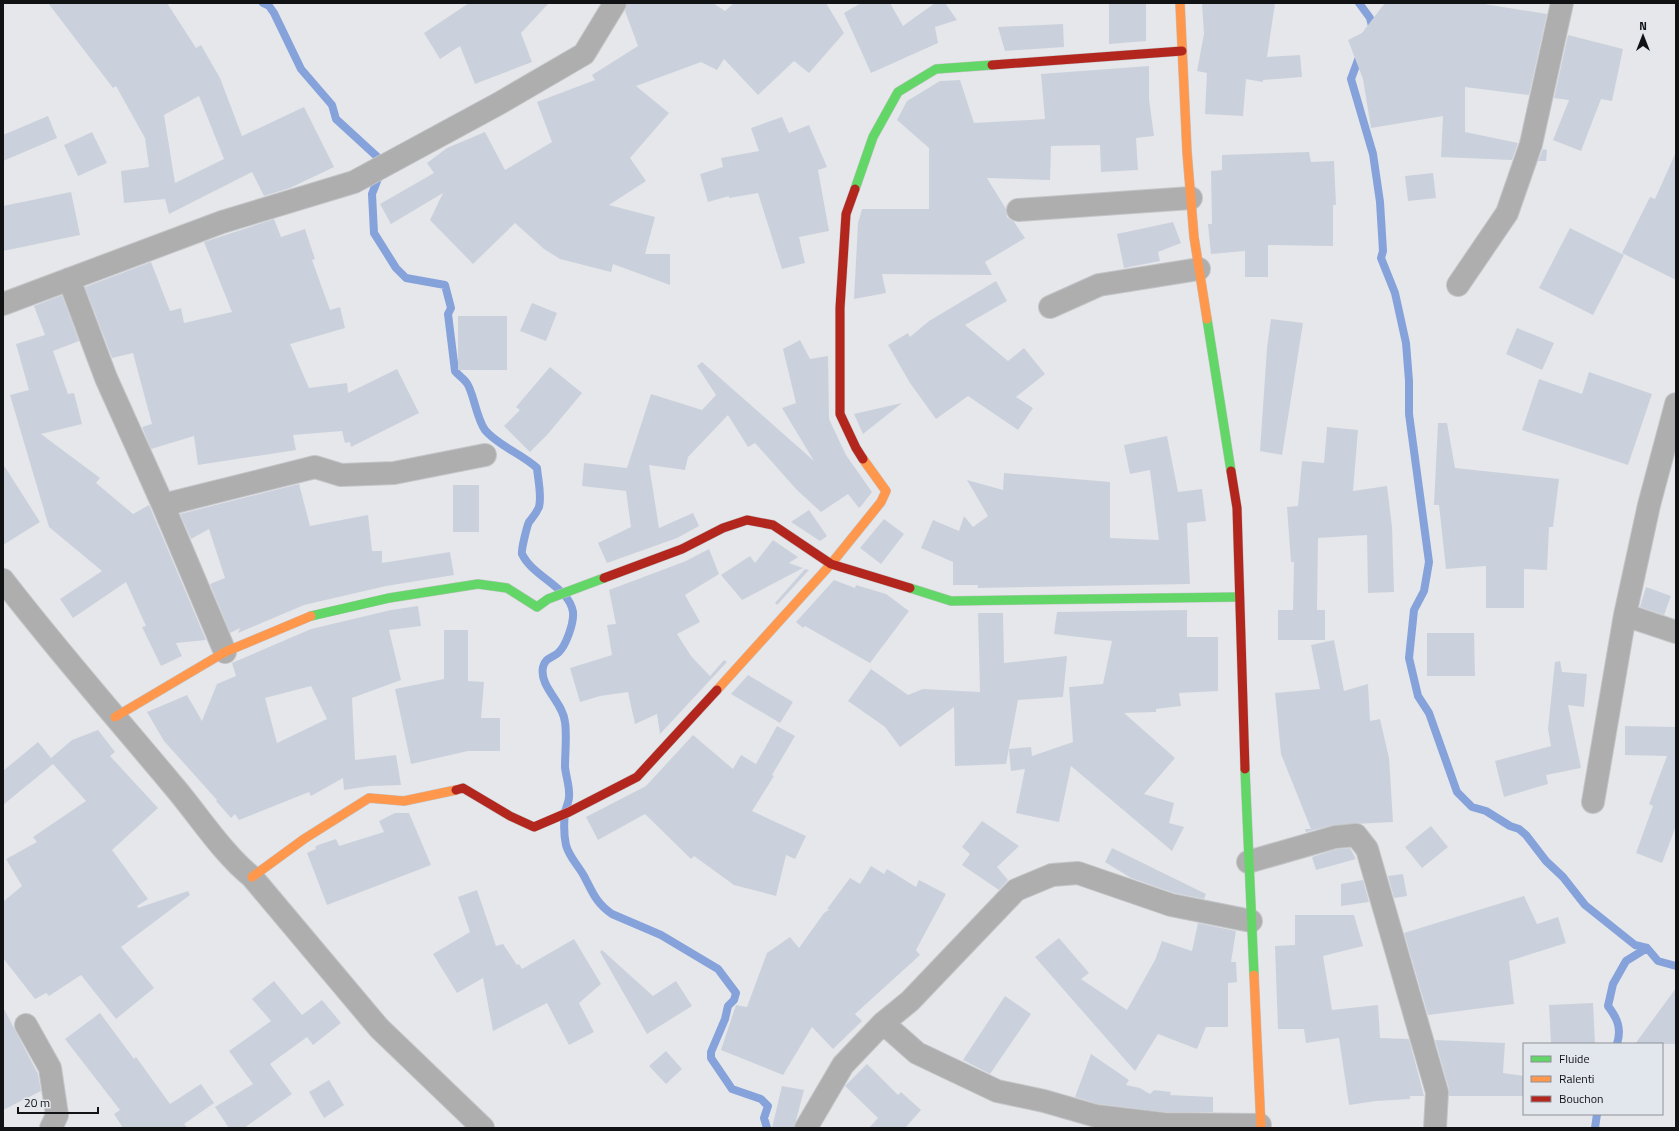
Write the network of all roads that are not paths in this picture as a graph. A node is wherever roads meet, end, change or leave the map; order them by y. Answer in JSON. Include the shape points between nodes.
{"nodes":[{"id":1,"x":615,"y":3,"type":"edge"},
{"id":2,"x":1180,"y":3,"type":"edge"},
{"id":3,"x":1562,"y":3,"type":"edge"},
{"id":4,"x":1182,"y":51,"type":"junction"},
{"id":5,"x":1191,"y":198,"type":"junction"},
{"id":6,"x":1018,"y":210,"type":"dead end"},
{"id":7,"x":1199,"y":269,"type":"junction"},
{"id":8,"x":69,"y":279,"type":"junction"},
{"id":9,"x":1458,"y":285,"type":"dead end"},
{"id":10,"x":3,"y":304,"type":"edge"},
{"id":11,"x":1050,"y":307,"type":"dead end"},
{"id":12,"x":1676,"y":404,"type":"edge"},
{"id":13,"x":485,"y":455,"type":"dead end"},
{"id":14,"x":163,"y":504,"type":"junction"},
{"id":15,"x":831,"y":564,"type":"junction"},
{"id":16,"x":3,"y":580,"type":"edge"},
{"id":17,"x":1239,"y":597,"type":"junction"},
{"id":18,"x":1625,"y":615,"type":"junction"},
{"id":19,"x":1676,"y":632,"type":"edge"},
{"id":20,"x":225,"y":652,"type":"junction"},
{"id":21,"x":115,"y":716,"type":"junction"},
{"id":22,"x":1593,"y":802,"type":"dead end"},
{"id":23,"x":1248,"y":862,"type":"junction"},
{"id":24,"x":252,"y":877,"type":"junction"},
{"id":25,"x":1252,"y":921,"type":"junction"},
{"id":26,"x":883,"y":1023,"type":"junction"},
{"id":27,"x":26,"y":1025,"type":"dead end"},
{"id":28,"x":476,"y":1126,"type":"edge"},
{"id":29,"x":1260,"y":1126,"type":"edge"},
{"id":30,"x":51,"y":1128,"type":"edge"},
{"id":31,"x":806,"y":1128,"type":"edge"},
{"id":32,"x":1435,"y":1128,"type":"edge"}],
"edges":[{"from":1,"to":8,"type":"street","via":[[584,54],[354,182],[222,222]]},
{"from":2,"to":4,"type":"street"},
{"from":3,"to":9,"type":"street","via":[[1531,144],[1507,213]]},
{"from":4,"to":5,"type":"street"},
{"from":4,"to":15,"type":"street","via":[[936,68],[898,92],[873,137],[846,214],[840,308],[840,414],[856,448],[886,491],[881,502]]},
{"from":5,"to":6,"type":"street"},
{"from":5,"to":7,"type":"street"},
{"from":7,"to":11,"type":"street","via":[[1099,284]]},
{"from":7,"to":17,"type":"street","via":[[1237,508]]},
{"from":8,"to":10,"type":"street"},
{"from":8,"to":14,"type":"street","via":[[106,378]]},
{"from":12,"to":18,"type":"street","via":[[1649,504]]},
{"from":13,"to":14,"type":"street","via":[[394,473],[341,475],[315,467]]},
{"from":14,"to":20,"type":"street"},
{"from":15,"to":17,"type":"street","via":[[951,601]]},
{"from":15,"to":20,"type":"street","via":[[773,525],[748,520],[723,528],[682,549],[548,599],[537,606],[507,588],[478,584],[389,598],[307,617]]},
{"from":15,"to":24,"type":"street","via":[[637,777],[569,812],[534,826],[510,816],[463,788],[404,801],[369,798],[304,839]]},
{"from":16,"to":21,"type":"street","via":[[45,635]]},
{"from":17,"to":23,"type":"street"},
{"from":18,"to":19,"type":"street"},
{"from":18,"to":22,"type":"street"},
{"from":20,"to":21,"type":"street"},
{"from":21,"to":24,"type":"street","via":[[236,864]]},
{"from":23,"to":25,"type":"street"},
{"from":23,"to":32,"type":"street","via":[[1335,837],[1356,834],[1367,849],[1437,1092]]},
{"from":24,"to":28,"type":"street","via":[[379,1028]]},
{"from":25,"to":26,"type":"street","via":[[1171,905],[1078,873],[1052,875],[1016,890],[910,1001]]},
{"from":25,"to":29,"type":"street"},
{"from":26,"to":29,"type":"street","via":[[917,1053],[997,1091],[1096,1116],[1163,1124]]},
{"from":26,"to":31,"type":"street","via":[[843,1065]]},
{"from":27,"to":30,"type":"street","via":[[50,1068],[57,1115]]}]}
